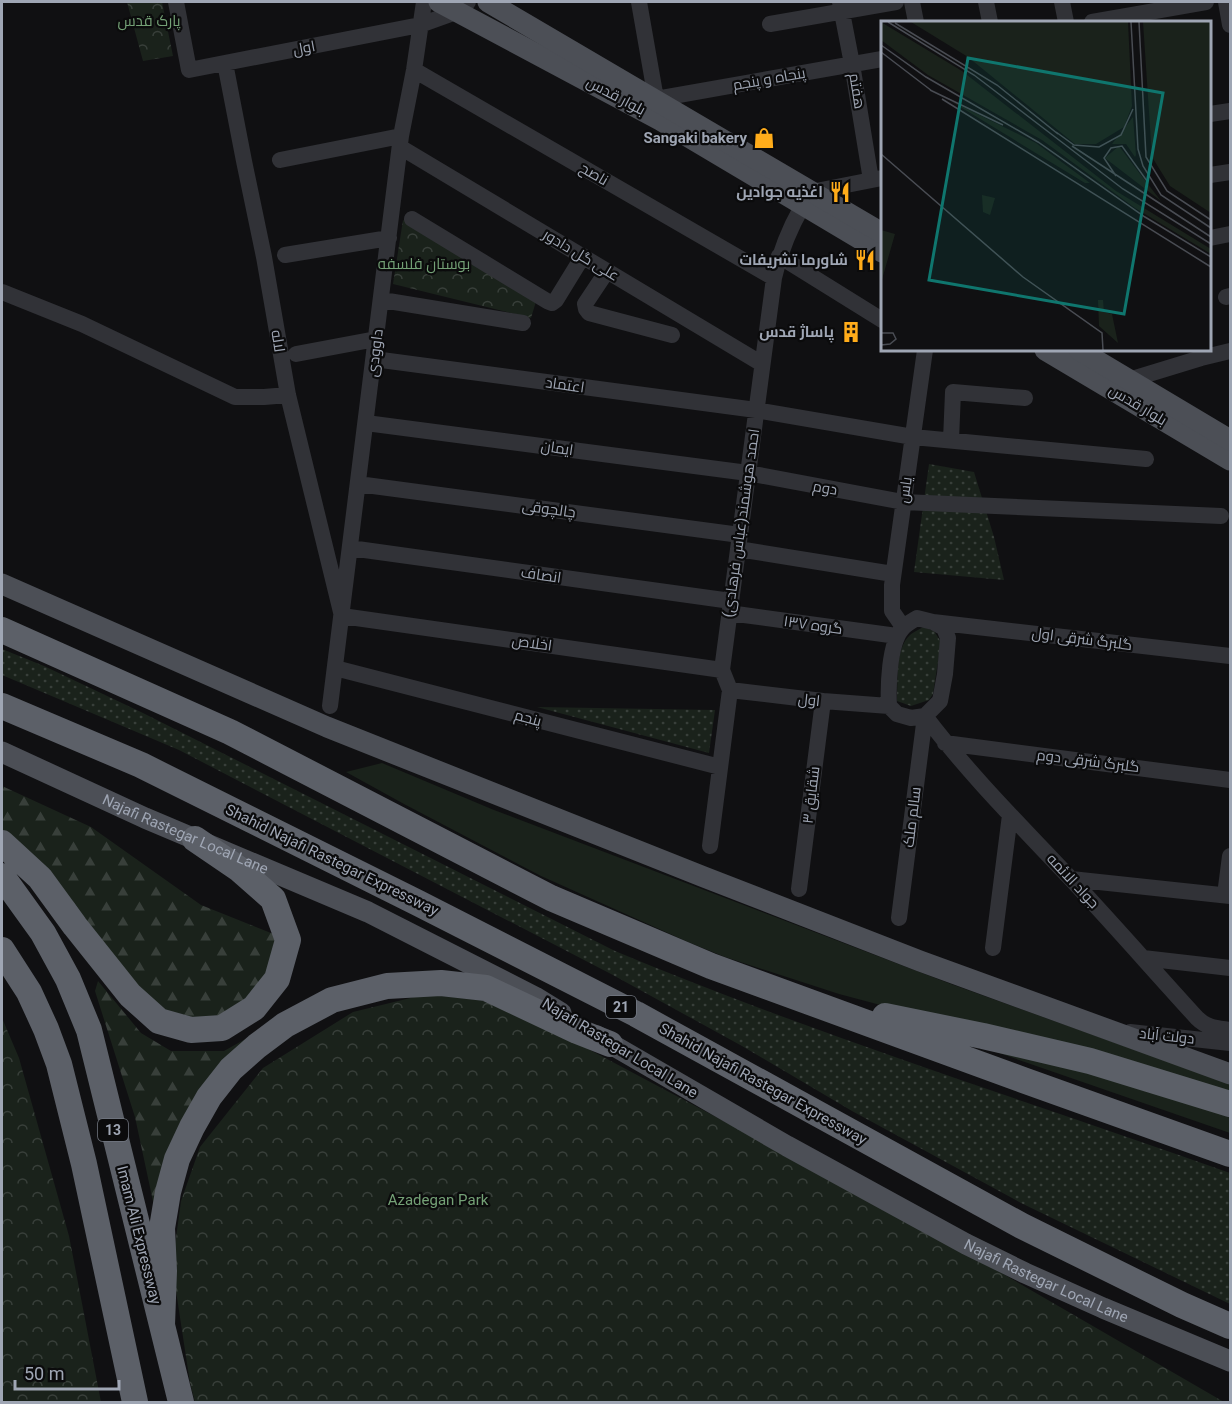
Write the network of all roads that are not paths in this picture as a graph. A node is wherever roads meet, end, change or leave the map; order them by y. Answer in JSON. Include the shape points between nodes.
{"nodes":[{"id":1,"x":176,"y":2,"type":"edge"},
{"id":2,"x":424,"y":2,"type":"edge"},
{"id":3,"x":439,"y":2,"type":"edge"},
{"id":4,"x":488,"y":2,"type":"edge"},
{"id":5,"x":639,"y":2,"type":"edge"},
{"id":6,"x":896,"y":2,"type":"edge"},
{"id":7,"x":912,"y":2,"type":"edge"},
{"id":8,"x":986,"y":2,"type":"edge"},
{"id":9,"x":1062,"y":2,"type":"edge"},
{"id":10,"x":1206,"y":2,"type":"edge"},
{"id":11,"x":1226,"y":2,"type":"edge"},
{"id":12,"x":463,"y":6,"type":"edge"},
{"id":13,"x":841,"y":6,"type":"edge"},
{"id":14,"x":1139,"y":12,"type":"edge"},
{"id":15,"x":916,"y":21,"type":"edge"},
{"id":16,"x":990,"y":21,"type":"edge"},
{"id":17,"x":1066,"y":21,"type":"edge"},
{"id":18,"x":1097,"y":21,"type":"edge"},
{"id":19,"x":770,"y":24,"type":"dead end"},
{"id":20,"x":420,"y":25,"type":"junction"},
{"id":21,"x":1230,"y":25,"type":"edge"},
{"id":22,"x":881,"y":59,"type":"edge"},
{"id":23,"x":225,"y":63,"type":"junction"},
{"id":24,"x":852,"y":64,"type":"junction"},
{"id":25,"x":414,"y":69,"type":"junction"},
{"id":26,"x":656,"y":99,"type":"junction"},
{"id":27,"x":1230,"y":111,"type":"edge"},
{"id":28,"x":1211,"y":114,"type":"edge"},
{"id":29,"x":401,"y":141,"type":"junction"},
{"id":30,"x":280,"y":160,"type":"dead end"},
{"id":31,"x":1230,"y":172,"type":"edge"},
{"id":32,"x":1211,"y":175,"type":"edge"},
{"id":33,"x":877,"y":179,"type":"edge"},
{"id":34,"x":807,"y":198,"type":"junction"},
{"id":35,"x":412,"y":219,"type":"dead end"},
{"id":36,"x":881,"y":233,"type":"edge"},
{"id":37,"x":1230,"y":234,"type":"edge"},
{"id":38,"x":389,"y":238,"type":"junction"},
{"id":39,"x":1211,"y":238,"type":"edge"},
{"id":40,"x":881,"y":251,"type":"edge"},
{"id":41,"x":285,"y":255,"type":"dead end"},
{"id":42,"x":583,"y":256,"type":"junction"},
{"id":43,"x":779,"y":256,"type":"junction"},
{"id":44,"x":607,"y":271,"type":"junction"},
{"id":45,"x":774,"y":278,"type":"junction"},
{"id":46,"x":2,"y":292,"type":"edge"},
{"id":47,"x":382,"y":300,"type":"junction"},
{"id":48,"x":881,"y":319,"type":"edge"},
{"id":49,"x":523,"y":323,"type":"dead end"},
{"id":50,"x":672,"y":336,"type":"dead end"},
{"id":51,"x":376,"y":339,"type":"junction"},
{"id":52,"x":925,"y":351,"type":"edge"},
{"id":53,"x":1047,"y":351,"type":"edge"},
{"id":54,"x":1081,"y":351,"type":"edge"},
{"id":55,"x":1230,"y":351,"type":"edge"},
{"id":56,"x":296,"y":354,"type":"dead end"},
{"id":57,"x":1200,"y":354,"type":"edge"},
{"id":58,"x":374,"y":359,"type":"junction"},
{"id":59,"x":762,"y":364,"type":"junction"},
{"id":60,"x":1160,"y":370,"type":"junction"},
{"id":61,"x":1129,"y":380,"type":"junction"},
{"id":62,"x":288,"y":395,"type":"junction"},
{"id":63,"x":1026,"y":398,"type":"dead end"},
{"id":64,"x":1168,"y":403,"type":"junction"},
{"id":65,"x":756,"y":410,"type":"junction"},
{"id":66,"x":366,"y":423,"type":"junction"},
{"id":67,"x":913,"y":437,"type":"junction"},
{"id":68,"x":951,"y":440,"type":"junction"},
{"id":69,"x":1230,"y":440,"type":"edge"},
{"id":70,"x":1146,"y":459,"type":"dead end"},
{"id":71,"x":1230,"y":460,"type":"edge"},
{"id":72,"x":748,"y":473,"type":"junction"},
{"id":73,"x":358,"y":484,"type":"junction"},
{"id":74,"x":903,"y":502,"type":"junction"},
{"id":75,"x":1221,"y":516,"type":"dead end"},
{"id":76,"x":739,"y":542,"type":"junction"},
{"id":77,"x":350,"y":548,"type":"junction"},
{"id":78,"x":893,"y":574,"type":"junction"},
{"id":79,"x":2,"y":584,"type":"edge"},
{"id":80,"x":730,"y":607,"type":"junction"},
{"id":81,"x":342,"y":616,"type":"junction"},
{"id":82,"x":933,"y":622,"type":"junction"},
{"id":83,"x":2,"y":630,"type":"edge"},
{"id":84,"x":900,"y":632,"type":"junction"},
{"id":85,"x":1230,"y":656,"type":"edge"},
{"id":86,"x":335,"y":668,"type":"junction"},
{"id":87,"x":722,"y":670,"type":"junction"},
{"id":88,"x":730,"y":690,"type":"junction"},
{"id":89,"x":823,"y":701,"type":"junction"},
{"id":90,"x":2,"y":706,"type":"edge"},
{"id":91,"x":330,"y":706,"type":"dead end"},
{"id":92,"x":889,"y":706,"type":"junction"},
{"id":93,"x":925,"y":716,"type":"junction"},
{"id":94,"x":945,"y":743,"type":"junction"},
{"id":95,"x":2,"y":752,"type":"edge"},
{"id":96,"x":720,"y":767,"type":"junction"},
{"id":97,"x":1230,"y":780,"type":"edge"},
{"id":98,"x":1010,"y":815,"type":"junction"},
{"id":99,"x":195,"y":839,"type":"junction"},
{"id":100,"x":2,"y":843,"type":"edge"},
{"id":101,"x":710,"y":846,"type":"dead end"},
{"id":102,"x":1230,"y":856,"type":"edge"},
{"id":103,"x":2,"y":876,"type":"edge"},
{"id":104,"x":1071,"y":879,"type":"junction"},
{"id":105,"x":799,"y":889,"type":"dead end"},
{"id":106,"x":1228,"y":895,"type":"edge"},
{"id":107,"x":899,"y":918,"type":"dead end"},
{"id":108,"x":993,"y":948,"type":"dead end"},
{"id":109,"x":2,"y":951,"type":"edge"},
{"id":110,"x":1143,"y":958,"type":"junction"},
{"id":111,"x":1230,"y":968,"type":"edge"},
{"id":112,"x":803,"y":1000,"type":"junction"},
{"id":113,"x":1104,"y":1029,"type":"junction"},
{"id":114,"x":1230,"y":1030,"type":"edge"},
{"id":115,"x":1230,"y":1043,"type":"edge"},
{"id":116,"x":610,"y":1044,"type":"junction"},
{"id":117,"x":1230,"y":1074,"type":"edge"},
{"id":118,"x":1230,"y":1104,"type":"edge"},
{"id":119,"x":1230,"y":1154,"type":"edge"},
{"id":120,"x":162,"y":1325,"type":"junction"},
{"id":121,"x":1230,"y":1326,"type":"edge"},
{"id":122,"x":1230,"y":1361,"type":"edge"},
{"id":123,"x":135,"y":1402,"type":"edge"},
{"id":124,"x":182,"y":1402,"type":"edge"}],
"edges":[{"from":1,"to":23,"type":"street","name":"اول","via":[[189,70]]},
{"from":2,"to":20,"type":"street","name":"داوودی"},
{"from":3,"to":12,"type":"main road","name":"بلوار قدس"},
{"from":4,"to":26,"type":"main road","name":"بلوار قدس"},
{"from":5,"to":26,"type":"street"},
{"from":6,"to":13,"type":"street"},
{"from":7,"to":15,"type":"street"},
{"from":8,"to":16,"type":"street"},
{"from":9,"to":17,"type":"street"},
{"from":10,"to":14,"type":"street"},
{"from":11,"to":21,"type":"street"},
{"from":12,"to":20,"type":"street","name":"اول"},
{"from":12,"to":34,"type":"main road","name":"بلوار قدس","via":[[660,120]]},
{"from":13,"to":19,"type":"street"},
{"from":13,"to":24,"type":"street","name":"هفتم"},
{"from":14,"to":18,"type":"street"},
{"from":20,"to":23,"type":"street","name":"اول"},
{"from":20,"to":25,"type":"street","name":"داوودی"},
{"from":22,"to":24,"type":"street","name":"پنجاه و پنجم"},
{"from":23,"to":62,"type":"street","name":"لاله"},
{"from":24,"to":26,"type":"street","name":"پنجاه و پنجم"},
{"from":24,"to":33,"type":"street","name":"هفتم"},
{"from":25,"to":29,"type":"street","name":"داوودی"},
{"from":25,"to":45,"type":"street","name":"ناصح"},
{"from":26,"to":34,"type":"main road","name":"بلوار قدس"},
{"from":27,"to":28,"type":"street"},
{"from":29,"to":30,"type":"street"},
{"from":29,"to":38,"type":"street","name":"داوودی"},
{"from":29,"to":42,"type":"street","name":"علی گل دادور"},
{"from":31,"to":32,"type":"street"},
{"from":33,"to":34,"type":"street"},
{"from":34,"to":36,"type":"main road","name":"بلوار قدس"},
{"from":34,"to":40,"type":"main road","name":"بلوار قدس"},
{"from":34,"to":43,"type":"street","name":"احمد هوشمند(عباس فرهادی)"},
{"from":35,"to":42,"type":"street","via":[[552,303]]},
{"from":37,"to":39,"type":"street"},
{"from":38,"to":41,"type":"street"},
{"from":38,"to":47,"type":"street","name":"داوودی"},
{"from":42,"to":44,"type":"street","name":"علی گل دادور"},
{"from":43,"to":45,"type":"street","name":"احمد هوشمند(عباس فرهادی)"},
{"from":43,"to":48,"type":"street"},
{"from":44,"to":50,"type":"street","via":[[585,304],[589,313]]},
{"from":44,"to":59,"type":"street","name":"علی گل دادور"},
{"from":45,"to":59,"type":"street","name":"احمد هوشمند(عباس فرهادی)"},
{"from":46,"to":62,"type":"street","via":[[82,324],[235,397]]},
{"from":47,"to":49,"type":"street"},
{"from":47,"to":51,"type":"street","name":"داوودی"},
{"from":51,"to":56,"type":"street"},
{"from":51,"to":58,"type":"street","name":"داوودی"},
{"from":52,"to":67,"type":"street","name":"یاس"},
{"from":53,"to":71,"type":"main road","name":"بلوار قدس"},
{"from":54,"to":61,"type":"main road","name":"بلوار قدس"},
{"from":55,"to":57,"type":"street"},
{"from":57,"to":60,"type":"street"},
{"from":58,"to":65,"type":"street","name":"اعتماد"},
{"from":58,"to":66,"type":"street","name":"داوودی"},
{"from":59,"to":65,"type":"street","name":"احمد هوشمند(عباس فرهادی)"},
{"from":60,"to":61,"type":"street"},
{"from":60,"to":64,"type":"street"},
{"from":61,"to":64,"type":"main road","name":"بلوار قدس"},
{"from":62,"to":81,"type":"street","name":"لاله"},
{"from":63,"to":68,"type":"street","via":[[953,392]]},
{"from":64,"to":69,"type":"main road","name":"بلوار قدس"},
{"from":65,"to":67,"type":"street"},
{"from":65,"to":72,"type":"street","name":"احمد هوشمند(عباس فرهادی)"},
{"from":66,"to":72,"type":"street","name":"ایمان"},
{"from":66,"to":73,"type":"street","name":"داوودی"},
{"from":67,"to":68,"type":"street"},
{"from":67,"to":74,"type":"street","name":"یاس"},
{"from":68,"to":70,"type":"street"},
{"from":72,"to":74,"type":"street","name":"دوم"},
{"from":72,"to":76,"type":"street","name":"احمد هوشمند(عباس فرهادی)"},
{"from":73,"to":76,"type":"street","name":"چالچوقی"},
{"from":73,"to":77,"type":"street","name":"داوودی"},
{"from":74,"to":75,"type":"street","name":"دوم"},
{"from":74,"to":78,"type":"street","name":"یاس"},
{"from":76,"to":78,"type":"street","name":"چالچوقی"},
{"from":76,"to":80,"type":"street","name":"احمد هوشمند(عباس فرهادی)"},
{"from":77,"to":80,"type":"street","name":"انصاف"},
{"from":77,"to":81,"type":"street","name":"داوودی"},
{"from":78,"to":84,"type":"street","name":"یاس","via":[[892,611]]},
{"from":79,"to":113,"type":"main road","via":[[338,731],[693,873]]},
{"from":80,"to":84,"type":"street","name":"گروه ۱۳۷"},
{"from":80,"to":87,"type":"street","name":"احمد هوشمند(عباس فرهادی)"},
{"from":81,"to":86,"type":"street","name":"داوودی"},
{"from":81,"to":87,"type":"street","name":"اخلاص"},
{"from":82,"to":84,"type":"street","name":"گروه ۱۳۷","via":[[917,618]]},
{"from":82,"to":85,"type":"street","name":"گلبرگ شرقی اول"},
{"from":82,"to":93,"type":"street","via":[[944,628],[947,650],[940,701]]},
{"from":83,"to":112,"type":"highway","via":[[230,732],[551,898],[711,966]]},
{"from":84,"to":92,"type":"street","via":[[889,669]]},
{"from":86,"to":91,"type":"street","name":"داوودی"},
{"from":86,"to":96,"type":"street","name":"پنجم"},
{"from":87,"to":88,"type":"street","name":"احمد هوشمند(عباس فرهادی)"},
{"from":88,"to":89,"type":"street","name":"اول"},
{"from":88,"to":96,"type":"street","name":"احمد هوشمند(عباس فرهادی)"},
{"from":89,"to":92,"type":"street","name":"اول"},
{"from":89,"to":105,"type":"street","name":"شقایق ۳"},
{"from":90,"to":121,"type":"highway","name":"Shahid Najafi Rastegar Expressway","number":"21","via":[[141,765],[418,903],[636,1014],[1022,1226]]},
{"from":92,"to":93,"type":"street","name":"اول","via":[[897,714],[911,718]]},
{"from":93,"to":94,"type":"street","name":"جواد الائمه"},
{"from":93,"to":107,"type":"street","name":"سالم ملک"},
{"from":94,"to":97,"type":"street","name":"گلبرگ شرقی دوم"},
{"from":94,"to":98,"type":"street","name":"جواد الائمه"},
{"from":95,"to":99,"type":"main road","name":"Najafi Rastegar Local Lane"},
{"from":96,"to":101,"type":"street","name":"احمد هوشمند(عباس فرهادی)"},
{"from":98,"to":104,"type":"street","name":"جواد الائمه"},
{"from":98,"to":108,"type":"street"},
{"from":99,"to":100,"type":"highway","via":[[239,869],[273,899],[288,940],[277,979],[254,1008],[222,1028],[191,1030],[159,1021],[130,995],[39,878]]},
{"from":99,"to":116,"type":"main road","name":"Najafi Rastegar Local Lane","via":[[368,912],[535,997]]},
{"from":102,"to":106,"type":"street"},
{"from":103,"to":120,"type":"highway","name":"Imam Ali Expressway","number":"13","via":[[43,933],[89,1030]]},
{"from":104,"to":106,"type":"street"},
{"from":104,"to":110,"type":"street","name":"جواد الائمه"},
{"from":109,"to":123,"type":"highway","number":"13","via":[[29,992],[59,1064]]},
{"from":110,"to":111,"type":"street"},
{"from":110,"to":114,"type":"street","name":"جواد الائمه","via":[[1203,1024]]},
{"from":112,"to":118,"type":"highway","via":[[1090,1061]]},
{"from":112,"to":119,"type":"highway"},
{"from":113,"to":115,"type":"street","name":"دولت آباد"},
{"from":113,"to":117,"type":"main road"},
{"from":116,"to":120,"type":"highway","via":[[486,988],[441,983],[387,986],[332,1000],[285,1025],[231,1069],[209,1097],[177,1160],[162,1228]]},
{"from":116,"to":122,"type":"main road","name":"Najafi Rastegar Local Lane","via":[[966,1244],[1103,1308]]},
{"from":120,"to":124,"type":"highway","name":"Imam Ali Expressway","number":"13"}]}
